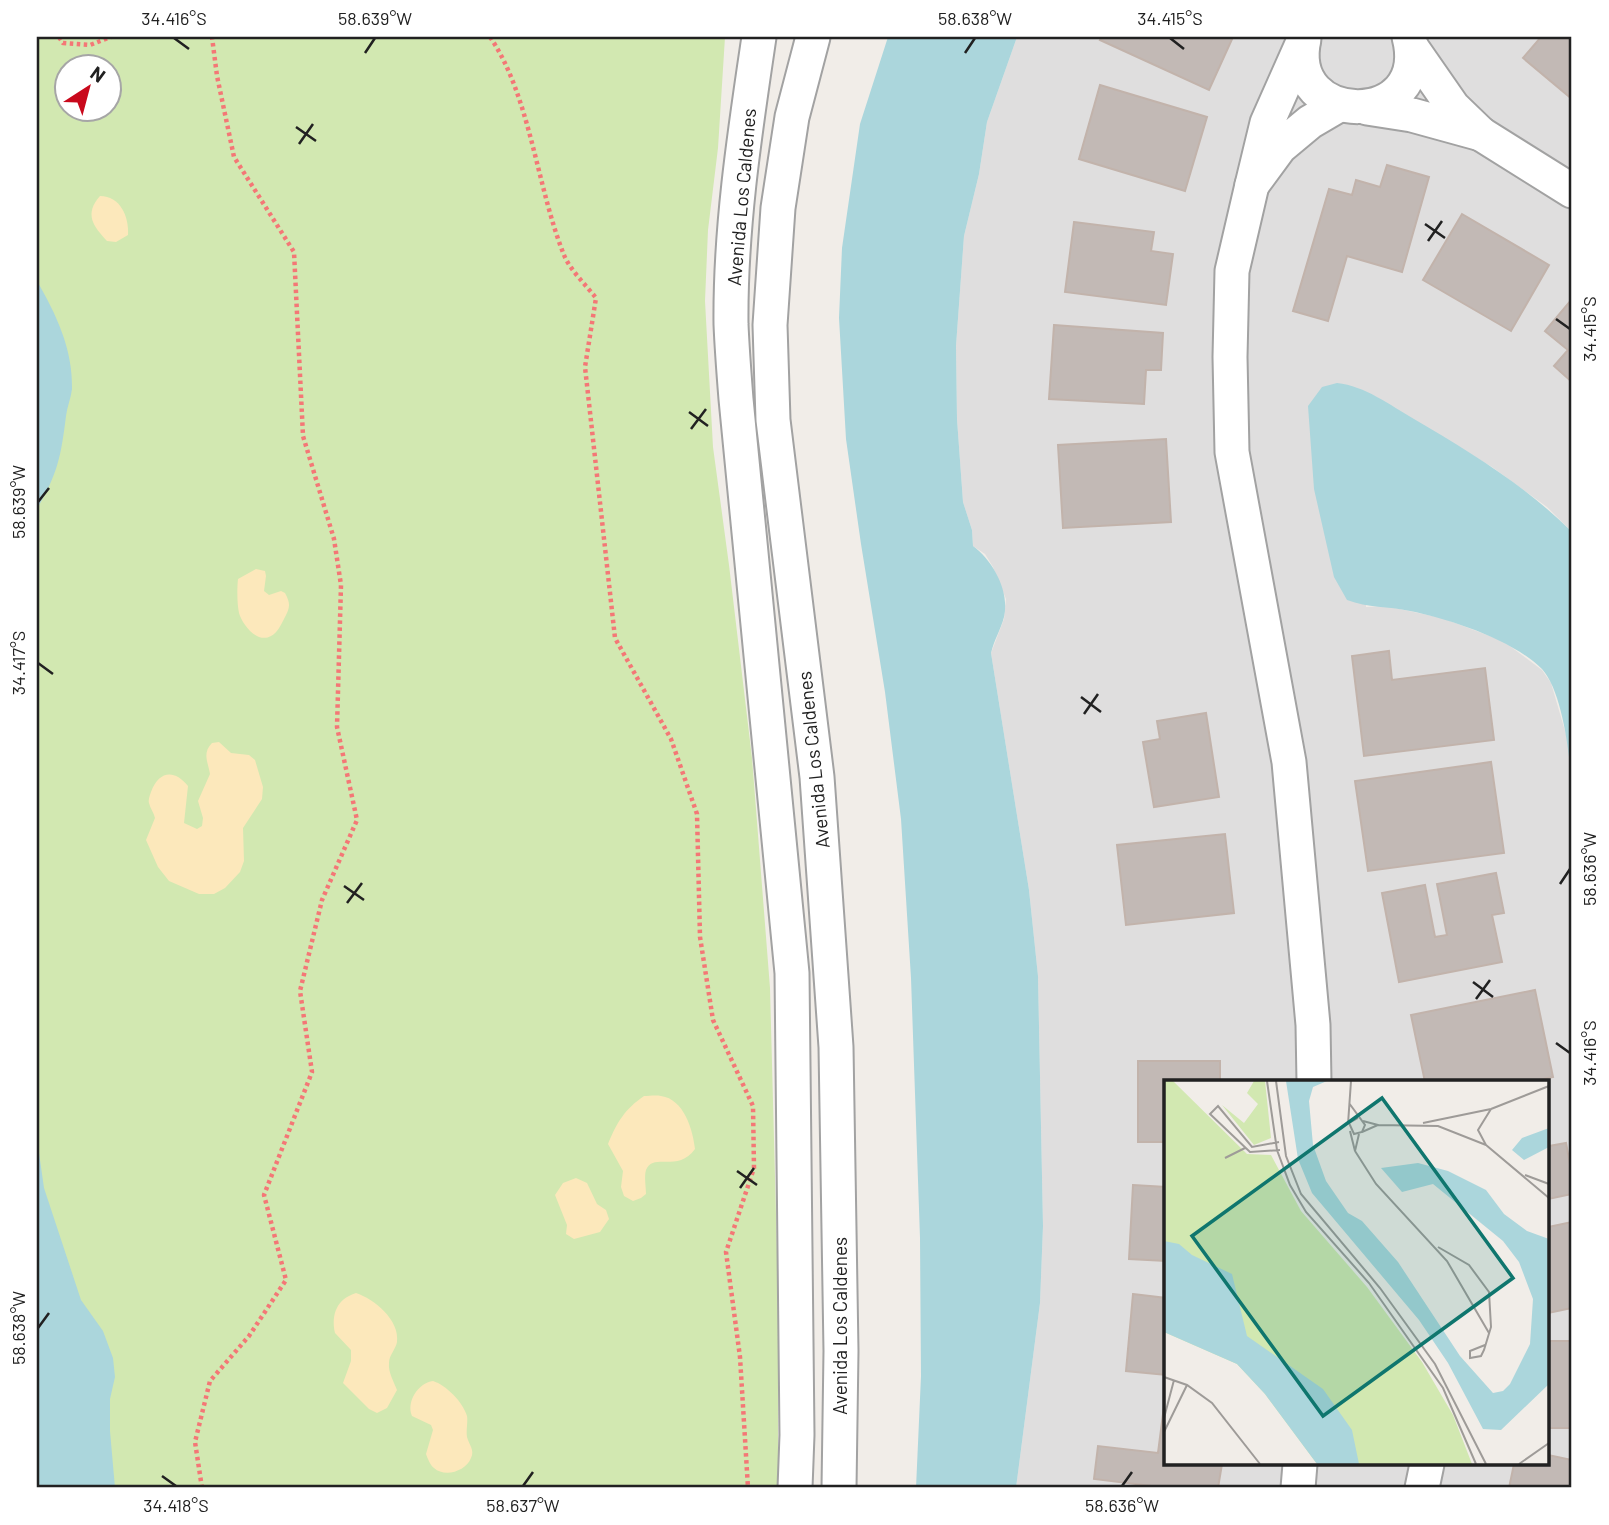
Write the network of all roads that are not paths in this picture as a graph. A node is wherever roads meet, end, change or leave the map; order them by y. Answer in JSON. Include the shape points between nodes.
{"nodes":[{"id":1,"x":759,"y":37,"type":"edge"},
{"id":2,"x":813,"y":37,"type":"edge"},
{"id":3,"x":1304,"y":40,"type":"edge"},
{"id":4,"x":1411,"y":42,"type":"edge"},
{"id":5,"x":1353,"y":107,"type":"junction"},
{"id":6,"x":1481,"y":134,"type":"junction"},
{"id":7,"x":1252,"y":185,"type":"junction"},
{"id":8,"x":1572,"y":191,"type":"edge"},
{"id":9,"x":1313,"y":1025,"type":"junction"},
{"id":10,"x":1314,"y":1080,"type":"edge"},
{"id":11,"x":1337,"y":1080,"type":"edge"},
{"id":12,"x":1300,"y":1466,"type":"edge"},
{"id":13,"x":1427,"y":1466,"type":"edge"},
{"id":14,"x":795,"y":1488,"type":"edge"},
{"id":15,"x":839,"y":1488,"type":"edge"},
{"id":16,"x":1298,"y":1488,"type":"edge"},
{"id":17,"x":1422,"y":1488,"type":"edge"}],
"edges":[{"from":1,"to":14,"type":"street","name":"Avenida Los Caldenes","via":[[735,229],[731,324],[792,973]]},
{"from":2,"to":15,"type":"street","name":"Avenida Los Caldenes","via":[[792,117],[778,208],[769,326],[773,420],[817,778],[836,1048]]},
{"from":3,"to":5,"type":"street","via":[[1302,58],[1314,87],[1325,98]]},
{"from":3,"to":7,"type":"street","via":[[1267,123]]},
{"from":4,"to":5,"type":"street","via":[[1412,64],[1396,93],[1383,103]]},
{"from":4,"to":6,"type":"street","via":[[1453,107]]},
{"from":5,"to":6,"type":"street","via":[[1412,115]]},
{"from":5,"to":7,"type":"street","via":[[1310,122],[1280,147]]},
{"from":6,"to":8,"type":"street"},
{"from":7,"to":9,"type":"street","via":[[1232,271],[1232,452],[1289,762]]},
{"from":9,"to":10,"type":"street"},
{"from":9,"to":11,"type":"street"},
{"from":12,"to":16,"type":"street"},
{"from":13,"to":17,"type":"street"}]}
